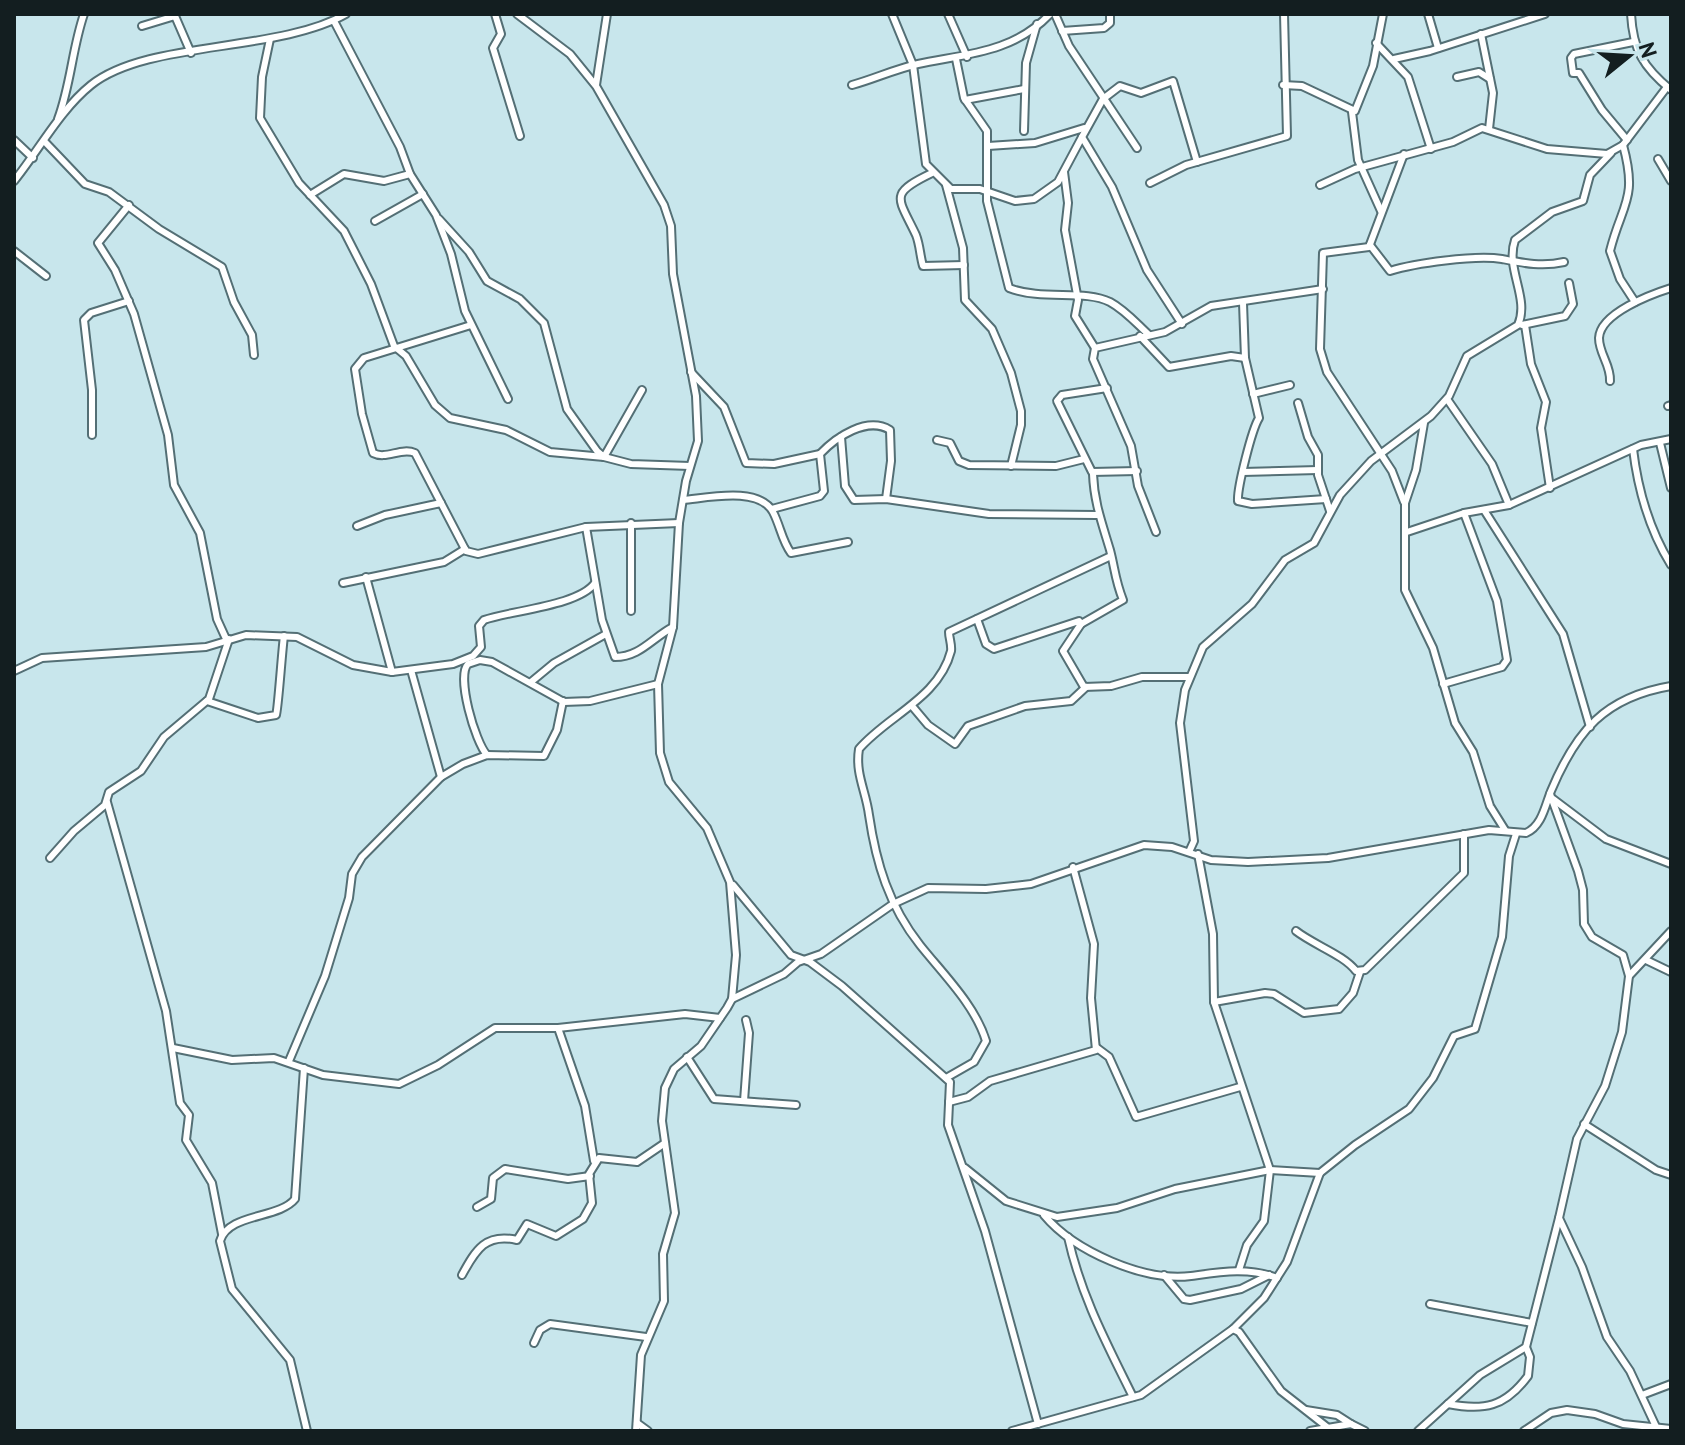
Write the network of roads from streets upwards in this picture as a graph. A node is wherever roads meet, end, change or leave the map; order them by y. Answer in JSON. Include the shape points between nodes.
{"nodes":[{"id":1,"x":84,"y":14,"type":"edge"},
{"id":2,"x":346,"y":14,"type":"edge"},
{"id":3,"x":495,"y":14,"type":"edge"},
{"id":4,"x":517,"y":14,"type":"edge"},
{"id":5,"x":607,"y":14,"type":"edge"},
{"id":6,"x":892,"y":14,"type":"edge"},
{"id":7,"x":948,"y":14,"type":"edge"},
{"id":8,"x":1052,"y":14,"type":"edge"},
{"id":9,"x":1110,"y":14,"type":"edge"},
{"id":10,"x":1284,"y":14,"type":"edge"},
{"id":11,"x":1383,"y":14,"type":"edge"},
{"id":12,"x":1428,"y":14,"type":"edge"},
{"id":13,"x":1545,"y":14,"type":"edge"},
{"id":14,"x":1631,"y":14,"type":"edge"},
{"id":15,"x":334,"y":21,"type":"junction"},
{"id":16,"x":1037,"y":24,"type":"junction"},
{"id":17,"x":142,"y":26,"type":"dead end"},
{"id":18,"x":1062,"y":31,"type":"junction"},
{"id":19,"x":1481,"y":34,"type":"junction"},
{"id":20,"x":270,"y":39,"type":"junction"},
{"id":21,"x":1633,"y":42,"type":"junction"},
{"id":22,"x":1376,"y":43,"type":"junction"},
{"id":23,"x":1438,"y":48,"type":"junction"},
{"id":24,"x":191,"y":53,"type":"junction"},
{"id":25,"x":967,"y":57,"type":"junction"},
{"id":26,"x":956,"y":59,"type":"junction"},
{"id":27,"x":1394,"y":59,"type":"junction"},
{"id":28,"x":913,"y":65,"type":"junction"},
{"id":29,"x":1457,"y":77,"type":"dead end"},
{"id":30,"x":1490,"y":79,"type":"junction"},
{"id":31,"x":852,"y":85,"type":"dead end"},
{"id":32,"x":1283,"y":85,"type":"junction"},
{"id":33,"x":596,"y":86,"type":"junction"},
{"id":34,"x":1024,"y":89,"type":"junction"},
{"id":35,"x":1669,"y":89,"type":"edge"},
{"id":36,"x":1103,"y":99,"type":"junction"},
{"id":37,"x":965,"y":100,"type":"junction"},
{"id":38,"x":1352,"y":112,"type":"junction"},
{"id":39,"x":57,"y":122,"type":"junction"},
{"id":40,"x":1084,"y":128,"type":"junction"},
{"id":41,"x":1489,"y":129,"type":"junction"},
{"id":42,"x":1024,"y":131,"type":"dead end"},
{"id":43,"x":520,"y":136,"type":"dead end"},
{"id":44,"x":1082,"y":137,"type":"junction"},
{"id":45,"x":14,"y":140,"type":"edge"},
{"id":46,"x":45,"y":142,"type":"junction"},
{"id":47,"x":1625,"y":143,"type":"junction"},
{"id":48,"x":988,"y":146,"type":"junction"},
{"id":49,"x":1137,"y":148,"type":"dead end"},
{"id":50,"x":1431,"y":149,"type":"junction"},
{"id":51,"x":1611,"y":153,"type":"junction"},
{"id":52,"x":1404,"y":154,"type":"junction"},
{"id":53,"x":33,"y":158,"type":"junction"},
{"id":54,"x":1658,"y":159,"type":"dead end"},
{"id":55,"x":1197,"y":162,"type":"junction"},
{"id":56,"x":1360,"y":168,"type":"junction"},
{"id":57,"x":1064,"y":171,"type":"junction"},
{"id":58,"x":932,"y":173,"type":"junction"},
{"id":59,"x":410,"y":174,"type":"junction"},
{"id":60,"x":14,"y":181,"type":"edge"},
{"id":61,"x":1671,"y":181,"type":"edge"},
{"id":62,"x":1150,"y":183,"type":"dead end"},
{"id":63,"x":946,"y":185,"type":"junction"},
{"id":64,"x":1320,"y":185,"type":"dead end"},
{"id":65,"x":987,"y":191,"type":"junction"},
{"id":66,"x":423,"y":194,"type":"junction"},
{"id":67,"x":310,"y":195,"type":"junction"},
{"id":68,"x":129,"y":205,"type":"junction"},
{"id":69,"x":1381,"y":211,"type":"junction"},
{"id":70,"x":436,"y":215,"type":"junction"},
{"id":71,"x":375,"y":221,"type":"dead end"},
{"id":72,"x":1370,"y":245,"type":"junction"},
{"id":73,"x":14,"y":251,"type":"edge"},
{"id":74,"x":1564,"y":262,"type":"dead end"},
{"id":75,"x":1511,"y":263,"type":"junction"},
{"id":76,"x":964,"y":265,"type":"junction"},
{"id":77,"x":46,"y":276,"type":"dead end"},
{"id":78,"x":1569,"y":283,"type":"dead end"},
{"id":79,"x":1671,"y":288,"type":"edge"},
{"id":80,"x":1323,"y":289,"type":"junction"},
{"id":81,"x":1077,"y":295,"type":"junction"},
{"id":82,"x":129,"y":301,"type":"junction"},
{"id":83,"x":1635,"y":302,"type":"junction"},
{"id":84,"x":1243,"y":303,"type":"junction"},
{"id":85,"x":1182,"y":324,"type":"junction"},
{"id":86,"x":471,"y":325,"type":"junction"},
{"id":87,"x":1521,"y":325,"type":"junction"},
{"id":88,"x":1149,"y":335,"type":"junction"},
{"id":89,"x":1140,"y":336,"type":"junction"},
{"id":90,"x":1095,"y":348,"type":"junction"},
{"id":91,"x":398,"y":350,"type":"junction"},
{"id":92,"x":254,"y":355,"type":"dead end"},
{"id":93,"x":1245,"y":358,"type":"junction"},
{"id":94,"x":691,"y":371,"type":"junction"},
{"id":95,"x":1610,"y":381,"type":"dead end"},
{"id":96,"x":1290,"y":385,"type":"dead end"},
{"id":97,"x":1107,"y":388,"type":"junction"},
{"id":98,"x":642,"y":390,"type":"dead end"},
{"id":99,"x":1253,"y":394,"type":"junction"},
{"id":100,"x":508,"y":399,"type":"dead end"},
{"id":101,"x":1447,"y":399,"type":"junction"},
{"id":102,"x":1298,"y":403,"type":"dead end"},
{"id":103,"x":1424,"y":423,"type":"junction"},
{"id":104,"x":92,"y":435,"type":"dead end"},
{"id":105,"x":841,"y":437,"type":"junction"},
{"id":106,"x":1671,"y":439,"type":"edge"},
{"id":107,"x":937,"y":440,"type":"dead end"},
{"id":108,"x":1660,"y":443,"type":"junction"},
{"id":109,"x":1633,"y":449,"type":"junction"},
{"id":110,"x":820,"y":454,"type":"junction"},
{"id":111,"x":1379,"y":454,"type":"junction"},
{"id":112,"x":604,"y":457,"type":"junction"},
{"id":113,"x":1084,"y":459,"type":"junction"},
{"id":114,"x":690,"y":466,"type":"junction"},
{"id":115,"x":1011,"y":466,"type":"junction"},
{"id":116,"x":1318,"y":470,"type":"junction"},
{"id":117,"x":1137,"y":471,"type":"junction"},
{"id":118,"x":1243,"y":472,"type":"junction"},
{"id":119,"x":1093,"y":474,"type":"junction"},
{"id":120,"x":1550,"y":488,"type":"junction"},
{"id":121,"x":1671,"y":488,"type":"edge"},
{"id":122,"x":886,"y":499,"type":"junction"},
{"id":123,"x":1326,"y":499,"type":"junction"},
{"id":124,"x":683,"y":500,"type":"junction"},
{"id":125,"x":441,"y":503,"type":"junction"},
{"id":126,"x":1405,"y":503,"type":"junction"},
{"id":127,"x":1509,"y":505,"type":"junction"},
{"id":128,"x":772,"y":509,"type":"junction"},
{"id":129,"x":1484,"y":510,"type":"junction"},
{"id":130,"x":1330,"y":511,"type":"junction"},
{"id":131,"x":1464,"y":513,"type":"junction"},
{"id":132,"x":1097,"y":515,"type":"junction"},
{"id":133,"x":631,"y":523,"type":"junction"},
{"id":134,"x":679,"y":523,"type":"junction"},
{"id":135,"x":357,"y":526,"type":"dead end"},
{"id":136,"x":586,"y":527,"type":"junction"},
{"id":137,"x":1156,"y":532,"type":"dead end"},
{"id":138,"x":1407,"y":532,"type":"junction"},
{"id":139,"x":848,"y":542,"type":"dead end"},
{"id":140,"x":465,"y":549,"type":"junction"},
{"id":141,"x":1111,"y":556,"type":"junction"},
{"id":142,"x":1671,"y":565,"type":"edge"},
{"id":143,"x":366,"y":577,"type":"junction"},
{"id":144,"x":343,"y":583,"type":"dead end"},
{"id":145,"x":595,"y":583,"type":"junction"},
{"id":146,"x":631,"y":611,"type":"dead end"},
{"id":147,"x":977,"y":619,"type":"junction"},
{"id":148,"x":1081,"y":624,"type":"junction"},
{"id":149,"x":673,"y":627,"type":"junction"},
{"id":150,"x":606,"y":634,"type":"junction"},
{"id":151,"x":284,"y":636,"type":"junction"},
{"id":152,"x":228,"y":640,"type":"junction"},
{"id":153,"x":411,"y":670,"type":"junction"},
{"id":154,"x":14,"y":671,"type":"edge"},
{"id":155,"x":392,"y":672,"type":"junction"},
{"id":156,"x":1189,"y":677,"type":"junction"},
{"id":157,"x":531,"y":682,"type":"junction"},
{"id":158,"x":658,"y":684,"type":"junction"},
{"id":159,"x":1443,"y":684,"type":"junction"},
{"id":160,"x":1671,"y":686,"type":"edge"},
{"id":161,"x":1086,"y":687,"type":"junction"},
{"id":162,"x":207,"y":701,"type":"junction"},
{"id":163,"x":563,"y":701,"type":"junction"},
{"id":164,"x":912,"y":706,"type":"junction"},
{"id":165,"x":1590,"y":727,"type":"junction"},
{"id":166,"x":487,"y":755,"type":"junction"},
{"id":167,"x":441,"y":777,"type":"junction"},
{"id":168,"x":1551,"y":796,"type":"junction"},
{"id":169,"x":107,"y":802,"type":"junction"},
{"id":170,"x":1505,"y":830,"type":"junction"},
{"id":171,"x":1464,"y":834,"type":"junction"},
{"id":172,"x":1516,"y":834,"type":"junction"},
{"id":173,"x":1189,"y":852,"type":"junction"},
{"id":174,"x":1198,"y":854,"type":"junction"},
{"id":175,"x":50,"y":858,"type":"dead end"},
{"id":176,"x":1671,"y":864,"type":"edge"},
{"id":177,"x":1073,"y":867,"type":"junction"},
{"id":178,"x":730,"y":882,"type":"junction"},
{"id":179,"x":893,"y":904,"type":"junction"},
{"id":180,"x":1296,"y":931,"type":"dead end"},
{"id":181,"x":1671,"y":931,"type":"edge"},
{"id":182,"x":805,"y":960,"type":"junction"},
{"id":183,"x":1646,"y":960,"type":"junction"},
{"id":184,"x":1360,"y":972,"type":"junction"},
{"id":185,"x":1671,"y":972,"type":"edge"},
{"id":186,"x":1629,"y":976,"type":"junction"},
{"id":187,"x":732,"y":999,"type":"junction"},
{"id":188,"x":1214,"y":1002,"type":"junction"},
{"id":189,"x":720,"y":1018,"type":"junction"},
{"id":190,"x":746,"y":1020,"type":"dead end"},
{"id":191,"x":558,"y":1028,"type":"junction"},
{"id":192,"x":173,"y":1048,"type":"junction"},
{"id":193,"x":1097,"y":1048,"type":"junction"},
{"id":194,"x":687,"y":1057,"type":"junction"},
{"id":195,"x":289,"y":1061,"type":"junction"},
{"id":196,"x":304,"y":1068,"type":"junction"},
{"id":197,"x":946,"y":1078,"type":"junction"},
{"id":198,"x":1240,"y":1087,"type":"junction"},
{"id":199,"x":744,"y":1101,"type":"junction"},
{"id":200,"x":949,"y":1102,"type":"junction"},
{"id":201,"x":796,"y":1105,"type":"dead end"},
{"id":202,"x":1584,"y":1124,"type":"junction"},
{"id":203,"x":665,"y":1143,"type":"junction"},
{"id":204,"x":594,"y":1161,"type":"junction"},
{"id":205,"x":963,"y":1166,"type":"junction"},
{"id":206,"x":1270,"y":1170,"type":"junction"},
{"id":207,"x":1320,"y":1173,"type":"junction"},
{"id":208,"x":1671,"y":1175,"type":"edge"},
{"id":209,"x":590,"y":1176,"type":"junction"},
{"id":210,"x":477,"y":1207,"type":"dead end"},
{"id":211,"x":1044,"y":1215,"type":"junction"},
{"id":212,"x":1559,"y":1218,"type":"junction"},
{"id":213,"x":222,"y":1234,"type":"junction"},
{"id":214,"x":1068,"y":1237,"type":"junction"},
{"id":215,"x":1239,"y":1270,"type":"junction"},
{"id":216,"x":1162,"y":1274,"type":"junction"},
{"id":217,"x":462,"y":1275,"type":"dead end"},
{"id":218,"x":1269,"y":1275,"type":"junction"},
{"id":219,"x":1277,"y":1278,"type":"junction"},
{"id":220,"x":1430,"y":1304,"type":"dead end"},
{"id":221,"x":1532,"y":1323,"type":"junction"},
{"id":222,"x":1233,"y":1329,"type":"junction"},
{"id":223,"x":646,"y":1337,"type":"junction"},
{"id":224,"x":534,"y":1343,"type":"dead end"},
{"id":225,"x":1526,"y":1347,"type":"junction"},
{"id":226,"x":1671,"y":1384,"type":"edge"},
{"id":227,"x":1642,"y":1395,"type":"junction"},
{"id":228,"x":1133,"y":1397,"type":"junction"},
{"id":229,"x":1448,"y":1404,"type":"junction"},
{"id":230,"x":1303,"y":1410,"type":"junction"},
{"id":231,"x":1038,"y":1424,"type":"junction"},
{"id":232,"x":1351,"y":1424,"type":"junction"},
{"id":233,"x":636,"y":1427,"type":"edge"},
{"id":234,"x":1327,"y":1427,"type":"junction"},
{"id":235,"x":1671,"y":1429,"type":"edge"},
{"id":236,"x":1657,"y":1430,"type":"edge"},
{"id":237,"x":307,"y":1431,"type":"edge"},
{"id":238,"x":648,"y":1431,"type":"edge"},
{"id":239,"x":1012,"y":1431,"type":"edge"},
{"id":240,"x":1310,"y":1431,"type":"edge"},
{"id":241,"x":1365,"y":1431,"type":"edge"},
{"id":242,"x":1418,"y":1431,"type":"edge"},
{"id":243,"x":1524,"y":1431,"type":"edge"}],
"edges":[{"from":1,"to":39,"type":"street"},
{"from":2,"to":15,"type":"street"},
{"from":3,"to":43,"type":"street","via":[[501,34],[493,48]]},
{"from":4,"to":33,"type":"street","via":[[570,54]]},
{"from":5,"to":33,"type":"street"},
{"from":6,"to":28,"type":"street"},
{"from":7,"to":25,"type":"street"},
{"from":8,"to":16,"type":"street"},
{"from":8,"to":18,"type":"street"},
{"from":9,"to":18,"type":"street","via":[[1104,28]]},
{"from":10,"to":32,"type":"street"},
{"from":11,"to":22,"type":"street"},
{"from":12,"to":23,"type":"street"},
{"from":13,"to":19,"type":"street"},
{"from":14,"to":21,"type":"street"},
{"from":15,"to":20,"type":"street"},
{"from":15,"to":59,"type":"street"},
{"from":16,"to":25,"type":"street","via":[[987,52]]},
{"from":16,"to":34,"type":"street"},
{"from":17,"to":24,"type":"street","via":[[176,17]]},
{"from":18,"to":36,"type":"street"},
{"from":19,"to":23,"type":"street"},
{"from":19,"to":30,"type":"street"},
{"from":20,"to":24,"type":"street"},
{"from":20,"to":67,"type":"street","via":[[260,118]]},
{"from":21,"to":35,"type":"street","via":[[1639,58]]},
{"from":21,"to":47,"type":"street","via":[[1571,58],[1573,73],[1579,73]]},
{"from":22,"to":27,"type":"street"},
{"from":22,"to":38,"type":"street","via":[[1365,94]]},
{"from":23,"to":27,"type":"street"},
{"from":24,"to":39,"type":"street","via":[[101,79]]},
{"from":25,"to":26,"type":"street"},
{"from":26,"to":28,"type":"street"},
{"from":26,"to":37,"type":"street"},
{"from":27,"to":50,"type":"street","via":[[1411,82]]},
{"from":28,"to":31,"type":"street"},
{"from":28,"to":58,"type":"street","via":[[922,145]]},
{"from":29,"to":30,"type":"street","via":[[1479,72]]},
{"from":30,"to":41,"type":"street"},
{"from":32,"to":38,"type":"street","via":[[1310,89]]},
{"from":32,"to":55,"type":"street","via":[[1287,136]]},
{"from":33,"to":94,"type":"street","via":[[669,217],[673,274]]},
{"from":34,"to":37,"type":"street"},
{"from":34,"to":42,"type":"street"},
{"from":35,"to":47,"type":"street"},
{"from":36,"to":40,"type":"street"},
{"from":36,"to":49,"type":"street"},
{"from":36,"to":55,"type":"street","via":[[1122,85],[1141,93],[1173,81]]},
{"from":37,"to":48,"type":"street","via":[[985,126]]},
{"from":38,"to":56,"type":"street"},
{"from":39,"to":46,"type":"street"},
{"from":40,"to":44,"type":"street"},
{"from":40,"to":48,"type":"street","via":[[1035,143]]},
{"from":41,"to":50,"type":"street","via":[[1479,128]]},
{"from":41,"to":51,"type":"street","via":[[1547,149]]},
{"from":44,"to":57,"type":"street"},
{"from":44,"to":85,"type":"street","via":[[1112,187],[1147,270]]},
{"from":45,"to":53,"type":"street"},
{"from":46,"to":53,"type":"street"},
{"from":46,"to":68,"type":"street","via":[[85,184]]},
{"from":47,"to":51,"type":"street"},
{"from":47,"to":83,"type":"street","via":[[1632,180],[1610,251]]},
{"from":48,"to":65,"type":"street"},
{"from":50,"to":52,"type":"street"},
{"from":51,"to":75,"type":"street","via":[[1590,175],[1583,201],[1552,212],[1520,234],[1513,243]]},
{"from":52,"to":56,"type":"street"},
{"from":52,"to":69,"type":"street"},
{"from":53,"to":60,"type":"street"},
{"from":54,"to":61,"type":"street"},
{"from":55,"to":62,"type":"street"},
{"from":56,"to":64,"type":"street"},
{"from":56,"to":69,"type":"street"},
{"from":57,"to":65,"type":"street","via":[[1053,187],[1032,200],[1009,201]]},
{"from":57,"to":81,"type":"street","via":[[1065,230]]},
{"from":58,"to":63,"type":"street"},
{"from":58,"to":76,"type":"street","via":[[903,189],[901,211],[917,238],[923,266]]},
{"from":59,"to":66,"type":"street"},
{"from":59,"to":67,"type":"street","via":[[384,181],[344,174]]},
{"from":63,"to":65,"type":"street"},
{"from":63,"to":76,"type":"street"},
{"from":65,"to":81,"type":"street","via":[[1009,288],[1057,298]]},
{"from":66,"to":70,"type":"street"},
{"from":66,"to":71,"type":"street"},
{"from":67,"to":91,"type":"street","via":[[352,245]]},
{"from":68,"to":82,"type":"street","via":[[98,240]]},
{"from":68,"to":92,"type":"street","via":[[222,267],[252,335]]},
{"from":69,"to":72,"type":"street"},
{"from":70,"to":86,"type":"street"},
{"from":70,"to":112,"type":"street","via":[[487,281],[515,296],[544,323],[567,409]]},
{"from":72,"to":75,"type":"street","via":[[1390,271],[1458,259]]},
{"from":72,"to":80,"type":"street","via":[[1363,250],[1324,251]]},
{"from":73,"to":77,"type":"street"},
{"from":74,"to":75,"type":"street"},
{"from":75,"to":87,"type":"street"},
{"from":76,"to":115,"type":"street","via":[[967,303],[992,329],[1022,418]]},
{"from":78,"to":87,"type":"street","via":[[1573,304],[1565,316]]},
{"from":79,"to":83,"type":"street"},
{"from":80,"to":84,"type":"street"},
{"from":80,"to":111,"type":"street","via":[[1320,350],[1327,372]]},
{"from":81,"to":88,"type":"street","via":[[1109,301]]},
{"from":81,"to":90,"type":"street","via":[[1075,316]]},
{"from":82,"to":104,"type":"street","via":[[84,320]]},
{"from":82,"to":152,"type":"street","via":[[168,435],[174,485],[200,533],[217,619]]},
{"from":83,"to":95,"type":"street","via":[[1600,333]]},
{"from":84,"to":85,"type":"street","via":[[1209,306]]},
{"from":84,"to":93,"type":"street"},
{"from":85,"to":88,"type":"street"},
{"from":86,"to":91,"type":"street"},
{"from":86,"to":100,"type":"street"},
{"from":87,"to":101,"type":"street","via":[[1467,356]]},
{"from":87,"to":120,"type":"street","via":[[1546,402],[1541,428]]},
{"from":88,"to":89,"type":"street"},
{"from":89,"to":90,"type":"street"},
{"from":89,"to":93,"type":"street","via":[[1169,367]]},
{"from":90,"to":97,"type":"street","via":[[1093,359]]},
{"from":91,"to":112,"type":"street","via":[[435,405],[450,418],[506,430],[550,452]]},
{"from":91,"to":125,"type":"street","via":[[364,358],[356,366],[362,414],[373,453],[415,453]]},
{"from":93,"to":99,"type":"street"},
{"from":94,"to":110,"type":"street","via":[[724,407],[746,463],[769,465]]},
{"from":94,"to":114,"type":"street","via":[[698,441]]},
{"from":96,"to":99,"type":"street"},
{"from":97,"to":113,"type":"street","via":[[1057,399]]},
{"from":97,"to":117,"type":"street"},
{"from":98,"to":112,"type":"street"},
{"from":99,"to":118,"type":"street","via":[[1258,420]]},
{"from":101,"to":103,"type":"street"},
{"from":101,"to":127,"type":"street","via":[[1492,464]]},
{"from":102,"to":116,"type":"street","via":[[1318,455]]},
{"from":103,"to":111,"type":"street"},
{"from":103,"to":126,"type":"street"},
{"from":105,"to":110,"type":"street"},
{"from":105,"to":122,"type":"street","via":[[850,498]]},
{"from":105,"to":122,"type":"street","via":[[865,426],[889,429]]},
{"from":106,"to":108,"type":"street"},
{"from":107,"to":115,"type":"street","via":[[950,443],[959,461],[969,465]]},
{"from":108,"to":109,"type":"street"},
{"from":108,"to":121,"type":"street"},
{"from":109,"to":120,"type":"street"},
{"from":109,"to":142,"type":"street","via":[[1646,514]]},
{"from":110,"to":128,"type":"street","via":[[820,496]]},
{"from":111,"to":126,"type":"street"},
{"from":111,"to":130,"type":"street"},
{"from":112,"to":114,"type":"street","via":[[631,464]]},
{"from":113,"to":115,"type":"street","via":[[1056,466]]},
{"from":113,"to":119,"type":"street"},
{"from":114,"to":124,"type":"street"},
{"from":116,"to":118,"type":"street"},
{"from":116,"to":123,"type":"street"},
{"from":117,"to":119,"type":"street"},
{"from":117,"to":137,"type":"street"},
{"from":118,"to":123,"type":"street","via":[[1237,499],[1241,503]]},
{"from":119,"to":132,"type":"street"},
{"from":120,"to":127,"type":"street"},
{"from":122,"to":132,"type":"street","via":[[989,514]]},
{"from":123,"to":130,"type":"street"},
{"from":124,"to":128,"type":"street","via":[[749,498]]},
{"from":124,"to":134,"type":"street"},
{"from":125,"to":135,"type":"street"},
{"from":125,"to":140,"type":"street"},
{"from":126,"to":138,"type":"street"},
{"from":127,"to":129,"type":"street"},
{"from":128,"to":139,"type":"street","via":[[791,553]]},
{"from":129,"to":131,"type":"street"},
{"from":129,"to":165,"type":"street","via":[[1563,634]]},
{"from":130,"to":156,"type":"street","via":[[1314,543],[1285,560],[1252,604],[1203,647]]},
{"from":131,"to":138,"type":"street"},
{"from":131,"to":159,"type":"street","via":[[1496,596],[1507,660],[1502,667]]},
{"from":132,"to":141,"type":"street"},
{"from":133,"to":134,"type":"street"},
{"from":133,"to":136,"type":"street"},
{"from":133,"to":146,"type":"street"},
{"from":134,"to":149,"type":"street"},
{"from":136,"to":140,"type":"street","via":[[478,554]]},
{"from":136,"to":145,"type":"street"},
{"from":138,"to":159,"type":"street","via":[[1405,590],[1433,648]]},
{"from":140,"to":143,"type":"street","via":[[444,562]]},
{"from":141,"to":147,"type":"street"},
{"from":141,"to":148,"type":"street","via":[[1122,602]]},
{"from":143,"to":144,"type":"street"},
{"from":143,"to":155,"type":"street"},
{"from":145,"to":150,"type":"street"},
{"from":145,"to":153,"type":"street","via":[[574,597],[484,620],[479,628],[481,647],[469,658]]},
{"from":147,"to":148,"type":"street","via":[[986,644],[994,649],[1070,621]]},
{"from":147,"to":164,"type":"street","via":[[949,633],[952,648],[939,675]]},
{"from":148,"to":161,"type":"street","via":[[1063,651]]},
{"from":149,"to":150,"type":"street","via":[[640,652],[617,658]]},
{"from":149,"to":158,"type":"street"},
{"from":150,"to":157,"type":"street"},
{"from":151,"to":152,"type":"street"},
{"from":151,"to":155,"type":"street","via":[[301,638],[361,668]]},
{"from":151,"to":162,"type":"street","via":[[276,715],[258,718]]},
{"from":152,"to":154,"type":"street","via":[[206,647],[42,658]]},
{"from":152,"to":162,"type":"street"},
{"from":153,"to":155,"type":"street"},
{"from":153,"to":167,"type":"street"},
{"from":156,"to":161,"type":"street","via":[[1142,677]]},
{"from":156,"to":173,"type":"street","via":[[1180,723],[1194,841]]},
{"from":157,"to":163,"type":"street"},
{"from":157,"to":166,"type":"street","via":[[488,661],[463,669],[473,727]]},
{"from":158,"to":163,"type":"street","via":[[590,701]]},
{"from":158,"to":178,"type":"street","via":[[665,775],[707,828]]},
{"from":159,"to":170,"type":"street","via":[[1490,806]]},
{"from":160,"to":165,"type":"street","via":[[1624,698]]},
{"from":161,"to":164,"type":"street","via":[[1071,701],[1025,706],[968,726],[954,745]]},
{"from":162,"to":169,"type":"street","via":[[164,737],[141,771],[109,792]]},
{"from":163,"to":166,"type":"street","via":[[544,756]]},
{"from":164,"to":179,"type":"street","via":[[861,746],[858,755],[877,866]]},
{"from":165,"to":168,"type":"street","via":[[1572,750]]},
{"from":166,"to":167,"type":"street"},
{"from":167,"to":195,"type":"street","via":[[354,869],[325,976]]},
{"from":168,"to":172,"type":"street","via":[[1533,830]]},
{"from":168,"to":176,"type":"street","via":[[1606,839]]},
{"from":168,"to":186,"type":"street","via":[[1583,890],[1584,924],[1592,937],[1623,955]]},
{"from":169,"to":175,"type":"street"},
{"from":169,"to":192,"type":"street"},
{"from":170,"to":171,"type":"street"},
{"from":170,"to":172,"type":"street"},
{"from":171,"to":174,"type":"street","via":[[1300,860],[1225,862]]},
{"from":171,"to":184,"type":"street","via":[[1464,873]]},
{"from":172,"to":207,"type":"street","via":[[1502,937],[1475,1029],[1454,1036],[1433,1078],[1409,1109]]},
{"from":173,"to":174,"type":"street"},
{"from":173,"to":177,"type":"street","via":[[1144,845]]},
{"from":174,"to":188,"type":"street","via":[[1213,934]]},
{"from":177,"to":179,"type":"street","via":[[1013,887],[928,888]]},
{"from":177,"to":193,"type":"street","via":[[1094,944],[1091,998]]},
{"from":178,"to":182,"type":"street","via":[[784,948]]},
{"from":178,"to":187,"type":"street","via":[[736,955]]},
{"from":179,"to":182,"type":"street"},
{"from":179,"to":197,"type":"street","via":[[984,1033],[982,1053]]},
{"from":180,"to":184,"type":"street"},
{"from":181,"to":183,"type":"street"},
{"from":182,"to":187,"type":"street"},
{"from":182,"to":197,"type":"street"},
{"from":183,"to":185,"type":"street"},
{"from":183,"to":186,"type":"street"},
{"from":184,"to":188,"type":"street","via":[[1353,993],[1339,1009],[1304,1013],[1265,993]]},
{"from":186,"to":202,"type":"street","via":[[1612,1068]]},
{"from":187,"to":189,"type":"street"},
{"from":188,"to":198,"type":"street"},
{"from":189,"to":191,"type":"street","via":[[685,1014]]},
{"from":189,"to":194,"type":"street"},
{"from":190,"to":199,"type":"street"},
{"from":191,"to":196,"type":"street","via":[[492,1028],[403,1084]]},
{"from":191,"to":204,"type":"street","via":[[585,1106]]},
{"from":192,"to":195,"type":"street","via":[[232,1060]]},
{"from":192,"to":213,"type":"street","via":[[180,1103],[189,1115],[186,1140],[212,1183]]},
{"from":193,"to":198,"type":"street","via":[[1109,1057],[1136,1117]]},
{"from":193,"to":200,"type":"street","via":[[990,1081],[968,1097]]},
{"from":194,"to":199,"type":"street","via":[[710,1097]]},
{"from":194,"to":203,"type":"street","via":[[665,1088]]},
{"from":195,"to":196,"type":"street"},
{"from":196,"to":213,"type":"street","via":[[295,1199]]},
{"from":197,"to":200,"type":"street","via":[[952,1087]]},
{"from":198,"to":206,"type":"street"},
{"from":199,"to":201,"type":"street"},
{"from":200,"to":205,"type":"street","via":[[948,1125]]},
{"from":202,"to":208,"type":"street"},
{"from":202,"to":212,"type":"street"},
{"from":203,"to":204,"type":"street","via":[[637,1162]]},
{"from":203,"to":223,"type":"street","via":[[675,1213],[663,1254],[664,1301]]},
{"from":204,"to":209,"type":"street"},
{"from":205,"to":211,"type":"street","via":[[994,1194]]},
{"from":205,"to":231,"type":"street"},
{"from":206,"to":207,"type":"street"},
{"from":206,"to":211,"type":"street","via":[[1175,1189],[1117,1208],[1069,1217]]},
{"from":206,"to":215,"type":"street","via":[[1264,1221],[1247,1245]]},
{"from":207,"to":219,"type":"street","via":[[1296,1244]]},
{"from":209,"to":210,"type":"street","via":[[568,1179],[505,1169],[495,1174],[491,1199]]},
{"from":209,"to":217,"type":"street","via":[[592,1203],[578,1224],[556,1236],[532,1224],[523,1226],[517,1240],[503,1236],[483,1244]]},
{"from":211,"to":214,"type":"street"},
{"from":212,"to":221,"type":"street"},
{"from":212,"to":227,"type":"street","via":[[1607,1337]]},
{"from":213,"to":237,"type":"street","via":[[220,1249],[230,1284],[290,1360]]},
{"from":214,"to":216,"type":"street","via":[[1110,1262]]},
{"from":214,"to":228,"type":"street","via":[[1093,1320]]},
{"from":215,"to":216,"type":"street"},
{"from":215,"to":218,"type":"street"},
{"from":216,"to":218,"type":"street","via":[[1190,1300],[1241,1289]]},
{"from":218,"to":219,"type":"street"},
{"from":219,"to":222,"type":"street"},
{"from":220,"to":221,"type":"street"},
{"from":221,"to":225,"type":"street"},
{"from":222,"to":228,"type":"street"},
{"from":222,"to":230,"type":"street","via":[[1281,1391]]},
{"from":223,"to":224,"type":"street","via":[[550,1324]]},
{"from":223,"to":233,"type":"street"},
{"from":225,"to":229,"type":"street","via":[[1480,1375]]},
{"from":225,"to":229,"type":"street","via":[[1530,1369],[1514,1394],[1483,1409]]},
{"from":226,"to":227,"type":"street"},
{"from":227,"to":236,"type":"street"},
{"from":228,"to":231,"type":"street"},
{"from":229,"to":242,"type":"street"},
{"from":230,"to":232,"type":"street","via":[[1337,1415]]},
{"from":230,"to":234,"type":"street"},
{"from":231,"to":239,"type":"street"},
{"from":232,"to":234,"type":"street"},
{"from":232,"to":241,"type":"street"},
{"from":233,"to":238,"type":"street"},
{"from":234,"to":240,"type":"street"},
{"from":235,"to":236,"type":"street"},
{"from":236,"to":243,"type":"street","via":[[1567,1410],[1551,1413]]}]}
